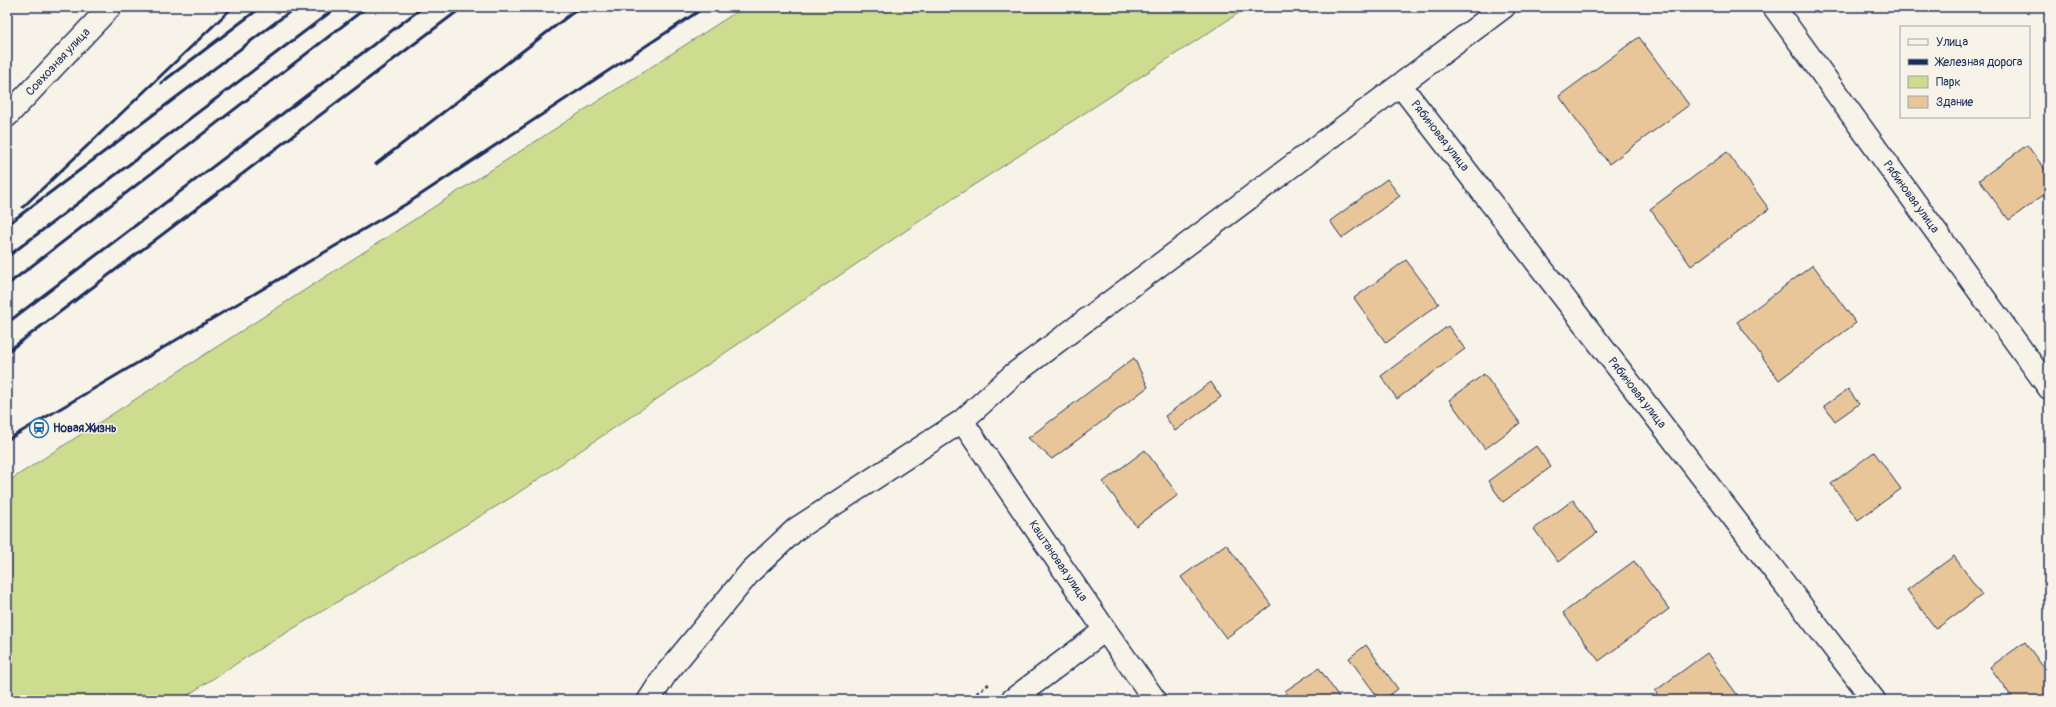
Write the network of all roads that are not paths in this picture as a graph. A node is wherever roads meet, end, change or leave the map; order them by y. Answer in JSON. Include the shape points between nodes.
{"nodes":[{"id":1,"x":110,"y":7,"type":"edge"},
{"id":2,"x":1504,"y":7,"type":"edge"},
{"id":3,"x":1774,"y":7,"type":"edge"},
{"id":4,"x":1401,"y":86,"type":"junction"},
{"id":5,"x":7,"y":116,"type":"edge"},
{"id":6,"x":2049,"y":388,"type":"edge"},
{"id":7,"x":962,"y":420,"type":"junction"},
{"id":8,"x":1105,"y":630,"type":"junction"},
{"id":9,"x":649,"y":700,"type":"edge"},
{"id":10,"x":1012,"y":700,"type":"edge"},
{"id":11,"x":1155,"y":700,"type":"edge"},
{"id":12,"x":1874,"y":700,"type":"edge"}],
"edges":[{"from":1,"to":5,"type":"street","name":"Совхозная улица"},
{"from":2,"to":4,"type":"street"},
{"from":3,"to":6,"type":"street","name":"Рябиновая улица"},
{"from":4,"to":7,"type":"street","via":[[1014,374]]},
{"from":4,"to":12,"type":"street","name":"Рябиновая улица"},
{"from":7,"to":8,"type":"street","name":"Каштановая улица"},
{"from":7,"to":9,"type":"street","via":[[796,529],[751,571],[665,675]]},
{"from":8,"to":10,"type":"street"},
{"from":8,"to":11,"type":"street","name":"Каштановая улица"}]}
